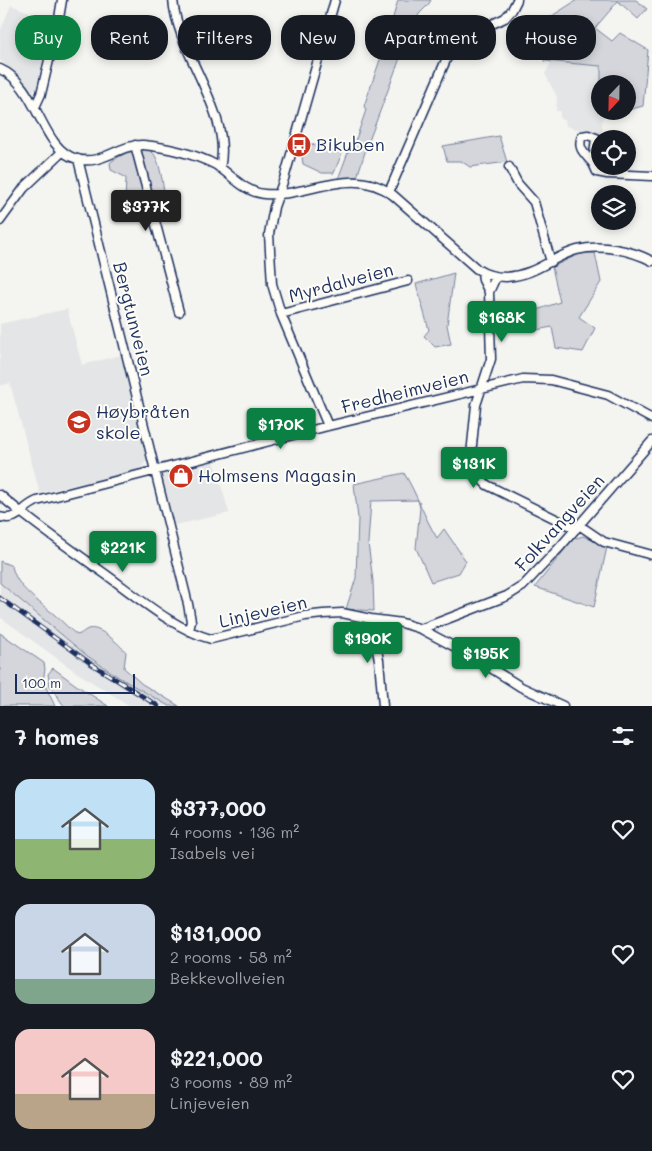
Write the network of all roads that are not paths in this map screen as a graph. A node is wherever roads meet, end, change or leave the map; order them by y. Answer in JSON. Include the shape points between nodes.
{"nodes":[{"id":1,"x":62,"y":0,"type":"edge"},
{"id":2,"x":173,"y":0,"type":"edge"},
{"id":3,"x":336,"y":0,"type":"edge"},
{"id":4,"x":517,"y":0,"type":"edge"},
{"id":5,"x":0,"y":70,"type":"edge"},
{"id":6,"x":34,"y":107,"type":"junction"},
{"id":7,"x":135,"y":145,"type":"junction"},
{"id":8,"x":62,"y":152,"type":"junction"},
{"id":9,"x":78,"y":160,"type":"junction"},
{"id":10,"x":508,"y":167,"type":"dead end"},
{"id":11,"x":220,"y":168,"type":"junction"},
{"id":12,"x":629,"y":175,"type":"edge"},
{"id":13,"x":652,"y":176,"type":"edge"},
{"id":14,"x":389,"y":192,"type":"junction"},
{"id":15,"x":278,"y":194,"type":"junction"},
{"id":16,"x":0,"y":221,"type":"edge"},
{"id":17,"x":652,"y":261,"type":"edge"},
{"id":18,"x":551,"y":262,"type":"junction"},
{"id":19,"x":482,"y":272,"type":"junction"},
{"id":20,"x":496,"y":277,"type":"junction"},
{"id":21,"x":408,"y":281,"type":"dead end"},
{"id":22,"x":489,"y":292,"type":"junction"},
{"id":23,"x":179,"y":312,"type":"dead end"},
{"id":24,"x":281,"y":314,"type":"junction"},
{"id":25,"x":480,"y":389,"type":"junction"},
{"id":26,"x":652,"y":419,"type":"edge"},
{"id":27,"x":328,"y":426,"type":"junction"},
{"id":28,"x":652,"y":441,"type":"edge"},
{"id":29,"x":156,"y":471,"type":"junction"},
{"id":30,"x":0,"y":495,"type":"edge"},
{"id":31,"x":20,"y":512,"type":"junction"},
{"id":32,"x":0,"y":517,"type":"edge"},
{"id":33,"x":577,"y":527,"type":"junction"},
{"id":34,"x":652,"y":555,"type":"edge"},
{"id":35,"x":371,"y":619,"type":"junction"},
{"id":36,"x":421,"y":629,"type":"junction"},
{"id":37,"x":189,"y":631,"type":"junction"},
{"id":38,"x":383,"y":706,"type":"edge"},
{"id":39,"x":563,"y":706,"type":"edge"}],
"edges":[{"from":1,"to":6,"type":"street","via":[[41,94]]},
{"from":2,"to":11,"type":"street","via":[[181,36],[214,108],[223,149]]},
{"from":3,"to":15,"type":"street"},
{"from":4,"to":14,"type":"street","via":[[505,18],[475,32],[449,53]]},
{"from":5,"to":6,"type":"street","via":[[13,77]]},
{"from":6,"to":8,"type":"street"},
{"from":7,"to":9,"type":"street","via":[[96,161]]},
{"from":7,"to":11,"type":"street","via":[[182,153]]},
{"from":7,"to":23,"type":"street"},
{"from":8,"to":9,"type":"street"},
{"from":8,"to":16,"type":"street","via":[[24,188]]},
{"from":9,"to":29,"type":"street","name":"Bergtunveien"},
{"from":10,"to":18,"type":"street","via":[[534,202]]},
{"from":11,"to":15,"type":"street","via":[[254,192]]},
{"from":12,"to":13,"type":"street"},
{"from":14,"to":15,"type":"street","via":[[372,184],[348,182]]},
{"from":14,"to":19,"type":"street"},
{"from":15,"to":24,"type":"street","via":[[270,234],[272,284]]},
{"from":17,"to":18,"type":"street","via":[[618,250],[591,248],[576,250]]},
{"from":18,"to":20,"type":"street","via":[[525,274]]},
{"from":19,"to":20,"type":"street"},
{"from":19,"to":22,"type":"street"},
{"from":20,"to":22,"type":"street"},
{"from":21,"to":24,"type":"street","name":"Myrdalveien"},
{"from":22,"to":25,"type":"street","via":[[491,359]]},
{"from":24,"to":27,"type":"street"},
{"from":25,"to":26,"type":"street","name":"Fredheimveien","via":[[523,379],[551,380],[608,394]]},
{"from":25,"to":27,"type":"street","name":"Fredheimveien"},
{"from":25,"to":33,"type":"street","via":[[471,455],[474,472],[495,489]]},
{"from":27,"to":29,"type":"street","name":"Fredheimveien"},
{"from":28,"to":33,"type":"street","name":"Folkvangveien"},
{"from":29,"to":31,"type":"street","name":"Fredheimveien","via":[[37,501]]},
{"from":29,"to":37,"type":"street","name":"Bergtunveien","via":[[188,604]]},
{"from":30,"to":31,"type":"street","name":"Linjeveien"},
{"from":31,"to":32,"type":"street","name":"Fredheimveien","via":[[13,518]]},
{"from":31,"to":37,"type":"street","name":"Linjeveien"},
{"from":33,"to":34,"type":"street","via":[[604,542]]},
{"from":33,"to":36,"type":"street","name":"Folkvangveien","via":[[516,591]]},
{"from":35,"to":36,"type":"street","name":"Linjeveien"},
{"from":35,"to":37,"type":"street","name":"Linjeveien","via":[[342,613],[305,616],[212,639]]},
{"from":35,"to":38,"type":"street"},
{"from":36,"to":39,"type":"street","name":"Linjeveien","via":[[510,681]]}]}
